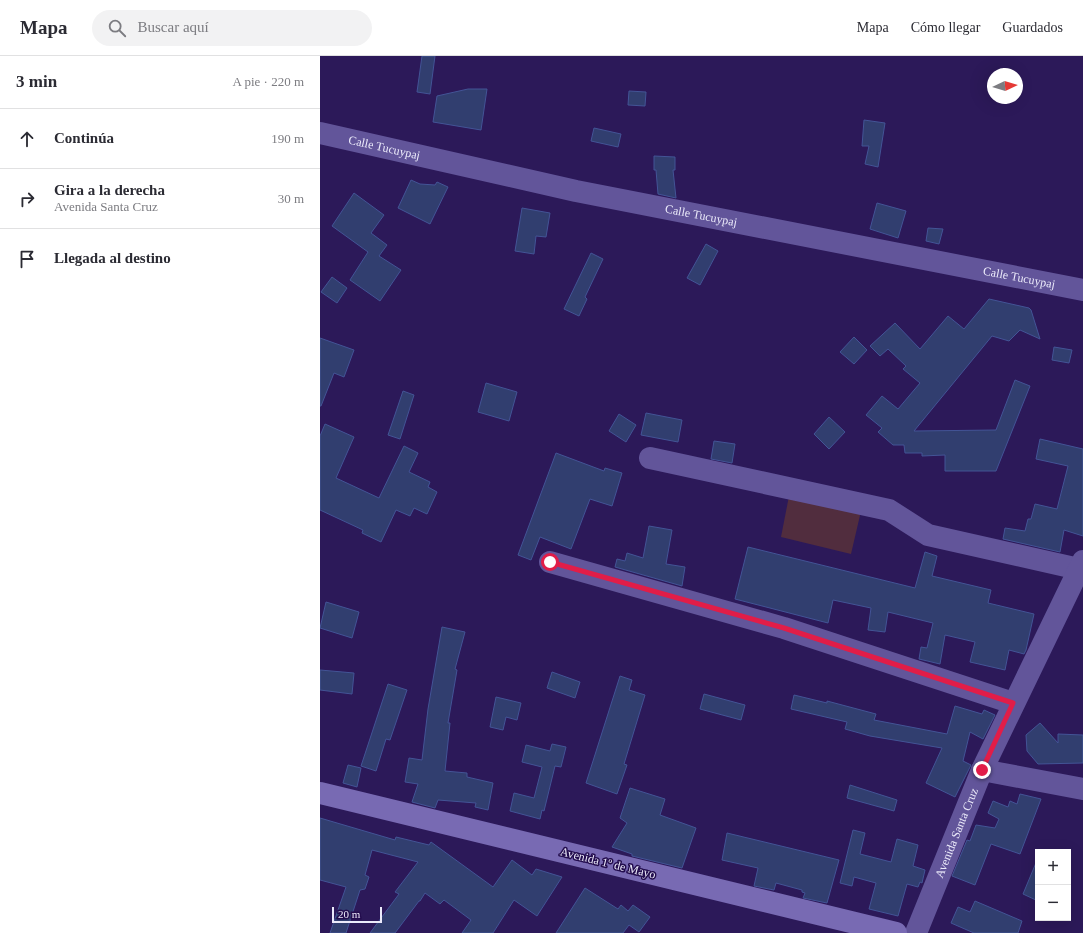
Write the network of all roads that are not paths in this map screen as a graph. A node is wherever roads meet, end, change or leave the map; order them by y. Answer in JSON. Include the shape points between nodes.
{"nodes":[{"id":1,"x":320,"y":133,"type":"edge"},
{"id":2,"x":1083,"y":290,"type":"edge"},
{"id":3,"x":650,"y":458,"type":"dead end"},
{"id":4,"x":550,"y":562,"type":"dead end"},
{"id":5,"x":1081,"y":565,"type":"edge"},
{"id":6,"x":1013,"y":703,"type":"junction"},
{"id":7,"x":982,"y":770,"type":"junction"},
{"id":8,"x":1083,"y":788,"type":"edge"},
{"id":9,"x":320,"y":793,"type":"edge"},
{"id":10,"x":896,"y":933,"type":"edge"},
{"id":11,"x":916,"y":933,"type":"edge"}],
"edges":[{"from":1,"to":2,"type":"street","name":"Calle Tucuypaj","via":[[576,191]]},
{"from":3,"to":5,"type":"street","via":[[889,510],[928,535]]},
{"from":4,"to":6,"type":"street","via":[[784,628]]},
{"from":5,"to":6,"type":"street","name":"Avenida Santa Cruz"},
{"from":6,"to":7,"type":"street","name":"Avenida Santa Cruz"},
{"from":7,"to":8,"type":"street"},
{"from":7,"to":11,"type":"street","name":"Avenida Santa Cruz"},
{"from":9,"to":10,"type":"main road","name":"Avenida 1º de Mayo"}]}
